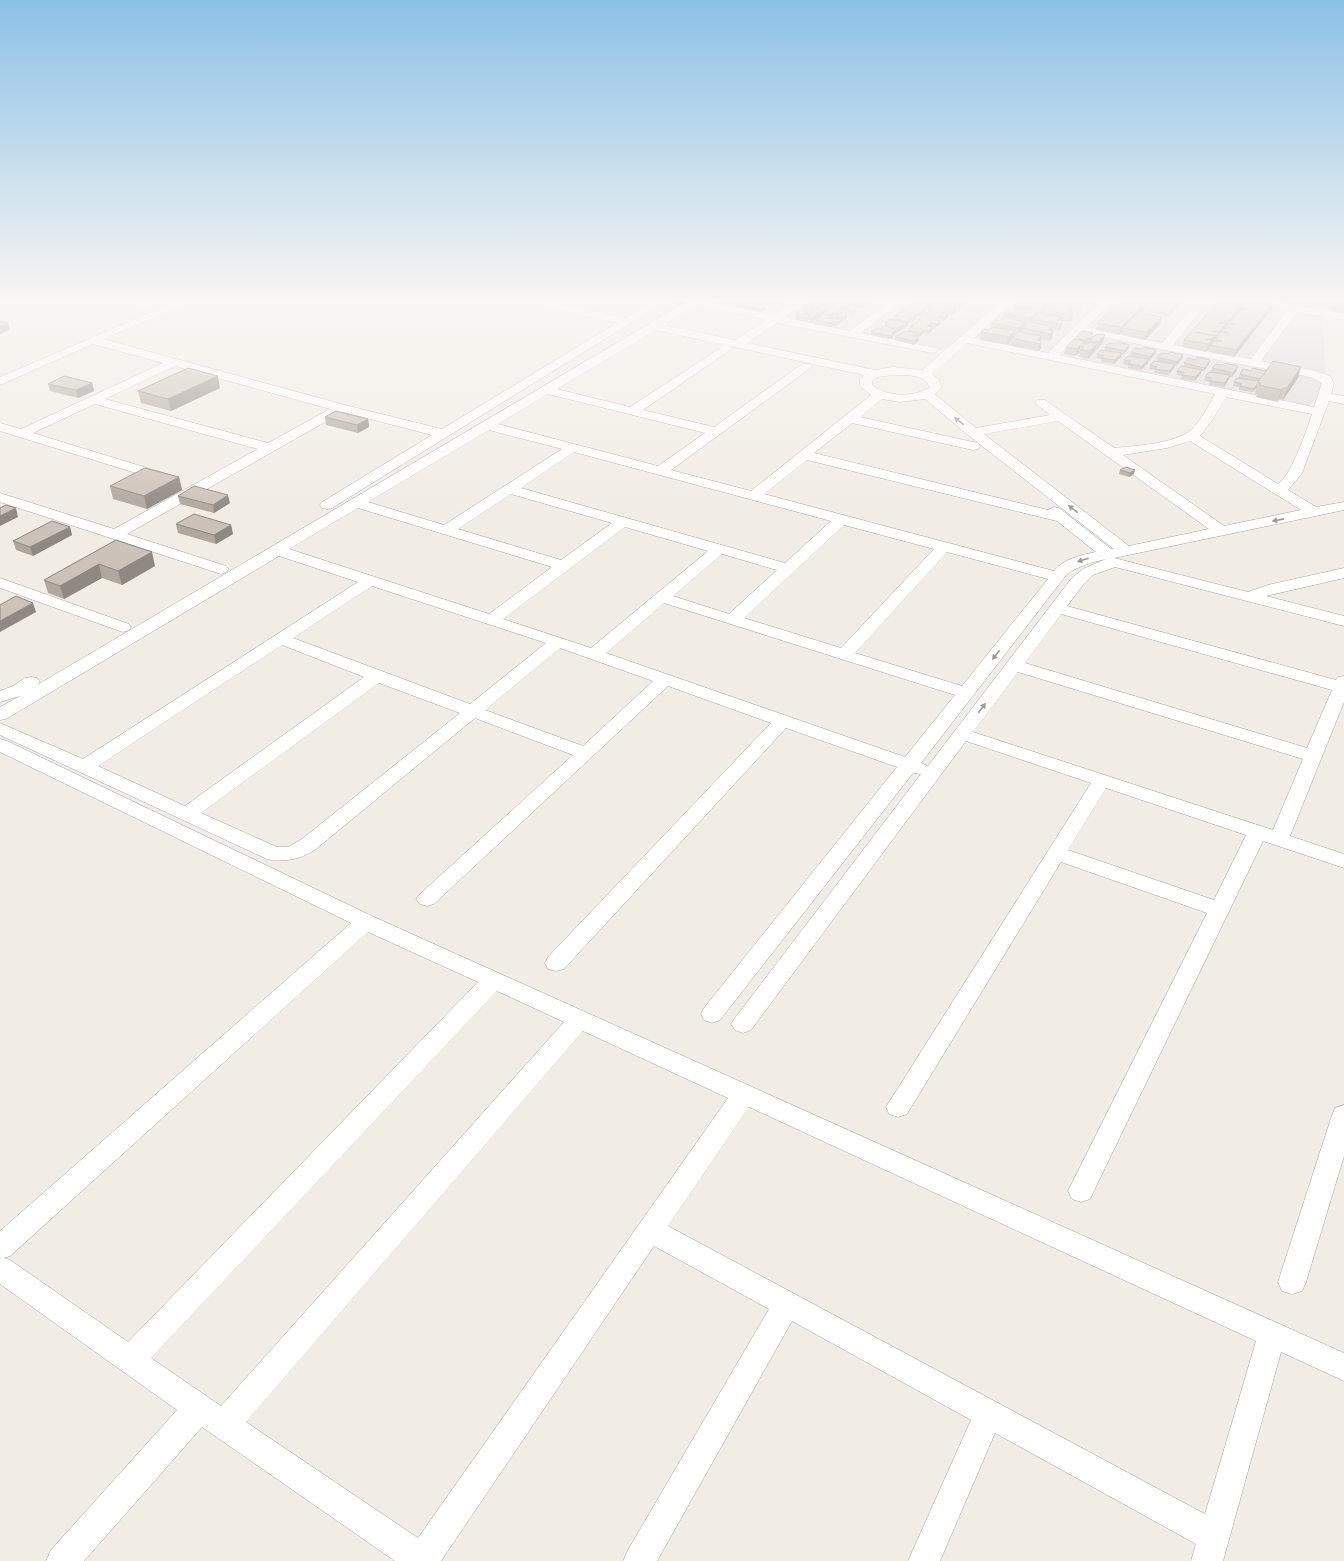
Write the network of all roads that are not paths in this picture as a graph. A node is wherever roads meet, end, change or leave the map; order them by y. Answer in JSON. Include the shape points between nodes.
{"nodes":[{"id":1,"x":23,"y":371,"type":"edge"},
{"id":2,"x":155,"y":371,"type":"edge"},
{"id":3,"x":201,"y":371,"type":"edge"},
{"id":4,"x":547,"y":371,"type":"edge"},
{"id":5,"x":579,"y":371,"type":"edge"},
{"id":6,"x":693,"y":371,"type":"edge"},
{"id":7,"x":801,"y":371,"type":"edge"},
{"id":8,"x":834,"y":371,"type":"edge"},
{"id":9,"x":847,"y":371,"type":"edge"},
{"id":10,"x":890,"y":371,"type":"edge"},
{"id":11,"x":907,"y":371,"type":"edge"},
{"id":12,"x":929,"y":371,"type":"edge"},
{"id":13,"x":1118,"y":371,"type":"edge"},
{"id":14,"x":1293,"y":371,"type":"edge"},
{"id":15,"x":924,"y":375,"type":"junction"},
{"id":16,"x":871,"y":376,"type":"junction"},
{"id":17,"x":0,"y":381,"type":"edge"},
{"id":18,"x":547,"y":390,"type":"junction"},
{"id":19,"x":1223,"y":392,"type":"junction"},
{"id":20,"x":880,"y":394,"type":"junction"},
{"id":21,"x":921,"y":396,"type":"junction"},
{"id":22,"x":1324,"y":397,"type":"junction"},
{"id":23,"x":94,"y":400,"type":"junction"},
{"id":24,"x":1344,"y":400,"type":"edge"},
{"id":25,"x":1041,"y":403,"type":"dead end"},
{"id":26,"x":341,"y":408,"type":"junction"},
{"id":27,"x":632,"y":410,"type":"junction"},
{"id":28,"x":1319,"y":412,"type":"junction"},
{"id":29,"x":849,"y":418,"type":"junction"},
{"id":30,"x":1060,"y":418,"type":"junction"},
{"id":31,"x":487,"y":425,"type":"junction"},
{"id":32,"x":0,"y":427,"type":"edge"},
{"id":33,"x":715,"y":431,"type":"junction"},
{"id":34,"x":973,"y":432,"type":"junction"},
{"id":35,"x":21,"y":434,"type":"junction"},
{"id":36,"x":444,"y":434,"type":"junction"},
{"id":37,"x":1191,"y":436,"type":"junction"},
{"id":38,"x":973,"y":446,"type":"junction"},
{"id":39,"x":270,"y":448,"type":"junction"},
{"id":40,"x":572,"y":448,"type":"junction"},
{"id":41,"x":1110,"y":453,"type":"junction"},
{"id":42,"x":804,"y":455,"type":"junction"},
{"id":43,"x":660,"y":471,"type":"junction"},
{"id":44,"x":199,"y":488,"type":"junction"},
{"id":45,"x":509,"y":489,"type":"junction"},
{"id":46,"x":1278,"y":490,"type":"junction"},
{"id":47,"x":0,"y":496,"type":"edge"},
{"id":48,"x":753,"y":496,"type":"junction"},
{"id":49,"x":356,"y":503,"type":"junction"},
{"id":50,"x":1344,"y":506,"type":"edge"},
{"id":51,"x":1315,"y":513,"type":"junction"},
{"id":52,"x":1063,"y":518,"type":"junction"},
{"id":53,"x":1344,"y":518,"type":"edge"},
{"id":54,"x":842,"y":519,"type":"junction"},
{"id":55,"x":622,"y":522,"type":"junction"},
{"id":56,"x":447,"y":530,"type":"junction"},
{"id":57,"x":1221,"y":531,"type":"junction"},
{"id":58,"x":114,"y":535,"type":"junction"},
{"id":59,"x":944,"y":547,"type":"junction"},
{"id":60,"x":719,"y":549,"type":"junction"},
{"id":61,"x":278,"y":550,"type":"junction"},
{"id":62,"x":1126,"y":550,"type":"junction"},
{"id":63,"x":1110,"y":558,"type":"junction"},
{"id":64,"x":563,"y":566,"type":"junction"},
{"id":65,"x":221,"y":569,"type":"junction"},
{"id":66,"x":789,"y":569,"type":"junction"},
{"id":67,"x":1344,"y":573,"type":"edge"},
{"id":68,"x":1058,"y":577,"type":"junction"},
{"id":69,"x":370,"y":580,"type":"junction"},
{"id":70,"x":0,"y":583,"type":"edge"},
{"id":71,"x":1248,"y":597,"type":"junction"},
{"id":72,"x":662,"y":598,"type":"junction"},
{"id":73,"x":1056,"y":608,"type":"junction"},
{"id":74,"x":491,"y":620,"type":"junction"},
{"id":75,"x":732,"y":620,"type":"junction"},
{"id":76,"x":1344,"y":621,"type":"edge"},
{"id":77,"x":123,"y":627,"type":"junction"},
{"id":78,"x":281,"y":639,"type":"junction"},
{"id":79,"x":558,"y":642,"type":"junction"},
{"id":80,"x":593,"y":655,"type":"junction"},
{"id":81,"x":844,"y":655,"type":"junction"},
{"id":82,"x":1014,"y":665,"type":"junction"},
{"id":83,"x":377,"y":676,"type":"junction"},
{"id":84,"x":665,"y":680,"type":"junction"},
{"id":85,"x":0,"y":682,"type":"edge"},
{"id":86,"x":1343,"y":684,"type":"edge"},
{"id":87,"x":19,"y":690,"type":"junction"},
{"id":88,"x":966,"y":693,"type":"junction"},
{"id":89,"x":0,"y":697,"type":"edge"},
{"id":90,"x":473,"y":711,"type":"junction"},
{"id":91,"x":0,"y":715,"type":"edge"},
{"id":92,"x":783,"y":721,"type":"junction"},
{"id":93,"x":0,"y":728,"type":"edge"},
{"id":94,"x":962,"y":734,"type":"junction"},
{"id":95,"x":0,"y":745,"type":"edge"},
{"id":96,"x":585,"y":753,"type":"junction"},
{"id":97,"x":1313,"y":756,"type":"junction"},
{"id":98,"x":909,"y":765,"type":"junction"},
{"id":99,"x":84,"y":767,"type":"junction"},
{"id":100,"x":933,"y":773,"type":"junction"},
{"id":101,"x":1102,"y":780,"type":"junction"},
{"id":102,"x":187,"y":814,"type":"junction"},
{"id":103,"x":1268,"y":835,"type":"junction"},
{"id":104,"x":1056,"y":853,"type":"junction"},
{"id":105,"x":1344,"y":861,"type":"edge"},
{"id":106,"x":427,"y":899,"type":"dead end"},
{"id":107,"x":1220,"y":910,"type":"junction"},
{"id":108,"x":366,"y":922,"type":"junction"},
{"id":109,"x":556,"y":963,"type":"dead end"},
{"id":110,"x":494,"y":980,"type":"junction"},
{"id":111,"x":712,"y":1014,"type":"dead end"},
{"id":112,"x":580,"y":1018,"type":"junction"},
{"id":113,"x":743,"y":1024,"type":"dead end"},
{"id":114,"x":745,"y":1093,"type":"junction"},
{"id":115,"x":898,"y":1107,"type":"dead end"},
{"id":116,"x":1344,"y":1115,"type":"edge"},
{"id":117,"x":1081,"y":1191,"type":"dead end"},
{"id":118,"x":650,"y":1230,"type":"junction"},
{"id":119,"x":0,"y":1248,"type":"edge"},
{"id":120,"x":0,"y":1269,"type":"edge"},
{"id":121,"x":1292,"y":1282,"type":"dead end"},
{"id":122,"x":787,"y":1304,"type":"junction"},
{"id":123,"x":1272,"y":1334,"type":"junction"},
{"id":124,"x":130,"y":1360,"type":"junction"},
{"id":125,"x":1344,"y":1366,"type":"edge"},
{"id":126,"x":199,"y":1408,"type":"junction"},
{"id":127,"x":990,"y":1413,"type":"junction"},
{"id":128,"x":224,"y":1425,"type":"junction"},
{"id":129,"x":1211,"y":1548,"type":"edge"},
{"id":130,"x":422,"y":1560,"type":"edge"},
{"id":131,"x":62,"y":1561,"type":"edge"},
{"id":132,"x":639,"y":1561,"type":"edge"},
{"id":133,"x":924,"y":1561,"type":"edge"}],
"edges":[{"from":1,"to":17,"type":"street"},
{"from":2,"to":23,"type":"street"},
{"from":3,"to":26,"type":"street"},
{"from":4,"to":36,"type":"street"},
{"from":5,"to":18,"type":"street"},
{"from":6,"to":27,"type":"street"},
{"from":7,"to":33,"type":"street"},
{"from":8,"to":16,"type":"street"},
{"from":9,"to":16,"type":"street"},
{"from":10,"to":16,"type":"street"},
{"from":11,"to":15,"type":"street"},
{"from":12,"to":15,"type":"street"},
{"from":13,"to":19,"type":"street"},
{"from":14,"to":22,"type":"street","via":[[1323,377],[1328,381]]},
{"from":15,"to":21,"type":"street","via":[[933,380],[936,386],[932,392]]},
{"from":16,"to":20,"type":"street","via":[[866,386]]},
{"from":18,"to":27,"type":"street"},
{"from":18,"to":31,"type":"street"},
{"from":19,"to":28,"type":"street"},
{"from":19,"to":37,"type":"street","via":[[1198,430]]},
{"from":20,"to":21,"type":"street","via":[[893,397]]},
{"from":20,"to":29,"type":"street"},
{"from":34,"to":21,"type":"street","one_way":true},
{"from":21,"to":38,"type":"street"},
{"from":22,"to":24,"type":"street"},
{"from":22,"to":28,"type":"street"},
{"from":23,"to":35,"type":"street"},
{"from":23,"to":39,"type":"street"},
{"from":25,"to":30,"type":"street"},
{"from":26,"to":36,"type":"street"},
{"from":26,"to":39,"type":"street"},
{"from":27,"to":33,"type":"street"},
{"from":28,"to":46,"type":"street","via":[[1295,473],[1289,482]]},
{"from":29,"to":38,"type":"street"},
{"from":29,"to":42,"type":"street"},
{"from":30,"to":34,"type":"street"},
{"from":30,"to":41,"type":"street"},
{"from":31,"to":40,"type":"street"},
{"from":31,"to":49,"type":"street"},
{"from":32,"to":35,"type":"street"},
{"from":33,"to":43,"type":"street"},
{"from":62,"to":34,"type":"street","one_way":true},
{"from":35,"to":44,"type":"street"},
{"from":36,"to":65,"type":"street"},
{"from":37,"to":41,"type":"street","via":[[1175,442]]},
{"from":37,"to":46,"type":"street"},
{"from":38,"to":52,"type":"street"},
{"from":39,"to":44,"type":"street"},
{"from":40,"to":43,"type":"street"},
{"from":40,"to":45,"type":"street"},
{"from":41,"to":57,"type":"street"},
{"from":42,"to":48,"type":"street"},
{"from":42,"to":52,"type":"street"},
{"from":43,"to":48,"type":"street"},
{"from":44,"to":58,"type":"street"},
{"from":45,"to":55,"type":"street"},
{"from":45,"to":56,"type":"street"},
{"from":46,"to":51,"type":"street"},
{"from":47,"to":58,"type":"street"},
{"from":48,"to":54,"type":"street"},
{"from":49,"to":56,"type":"street"},
{"from":49,"to":61,"type":"street"},
{"from":50,"to":51,"type":"street"},
{"from":51,"to":57,"type":"street","one_way":true},
{"from":52,"to":63,"type":"street"},
{"from":53,"to":63,"type":"street","via":[[1196,548]]},
{"from":54,"to":59,"type":"street"},
{"from":54,"to":66,"type":"street"},
{"from":55,"to":60,"type":"street"},
{"from":55,"to":64,"type":"street"},
{"from":56,"to":64,"type":"street"},
{"from":57,"to":62,"type":"street"},
{"from":58,"to":65,"type":"street"},
{"from":59,"to":68,"type":"street"},
{"from":59,"to":81,"type":"street"},
{"from":60,"to":66,"type":"street"},
{"from":60,"to":72,"type":"street"},
{"from":61,"to":69,"type":"street"},
{"from":61,"to":91,"type":"street"},
{"from":62,"to":63,"type":"street"},
{"from":63,"to":68,"type":"street","one_way":true,"via":[[1077,562]]},
{"from":63,"to":71,"type":"street"},
{"from":63,"to":73,"type":"street","via":[[1082,577]]},
{"from":64,"to":74,"type":"street"},
{"from":65,"to":77,"type":"street"},
{"from":66,"to":75,"type":"street"},
{"from":67,"to":71,"type":"street"},
{"from":68,"to":88,"type":"street","one_way":true},
{"from":69,"to":74,"type":"street"},
{"from":69,"to":78,"type":"street"},
{"from":70,"to":77,"type":"street"},
{"from":71,"to":76,"type":"street"},
{"from":72,"to":75,"type":"street"},
{"from":72,"to":80,"type":"street"},
{"from":73,"to":82,"type":"street"},
{"from":73,"to":86,"type":"street"},
{"from":74,"to":79,"type":"street"},
{"from":75,"to":81,"type":"street"},
{"from":77,"to":87,"type":"street"},
{"from":78,"to":83,"type":"street"},
{"from":78,"to":99,"type":"street"},
{"from":79,"to":80,"type":"street"},
{"from":79,"to":90,"type":"street"},
{"from":80,"to":84,"type":"street"},
{"from":81,"to":88,"type":"street"},
{"from":94,"to":82,"type":"street","one_way":true},
{"from":82,"to":97,"type":"street"},
{"from":83,"to":90,"type":"street"},
{"from":83,"to":102,"type":"street"},
{"from":84,"to":92,"type":"street"},
{"from":84,"to":96,"type":"street"},
{"from":85,"to":87,"type":"street"},
{"from":86,"to":97,"type":"street"},
{"from":87,"to":89,"type":"street"},
{"from":88,"to":98,"type":"street"},
{"from":90,"to":96,"type":"street"},
{"from":90,"to":102,"type":"street","via":[[300,850],[274,854]]},
{"from":92,"to":98,"type":"street"},
{"from":92,"to":109,"type":"street"},
{"from":93,"to":99,"type":"street"},
{"from":94,"to":100,"type":"street"},
{"from":94,"to":101,"type":"street"},
{"from":95,"to":108,"type":"street"},
{"from":96,"to":106,"type":"street"},
{"from":97,"to":103,"type":"street"},
{"from":98,"to":100,"type":"street"},
{"from":98,"to":111,"type":"street"},
{"from":99,"to":102,"type":"street"},
{"from":100,"to":113,"type":"street"},
{"from":101,"to":103,"type":"street"},
{"from":101,"to":104,"type":"street"},
{"from":103,"to":105,"type":"street"},
{"from":103,"to":107,"type":"street"},
{"from":104,"to":107,"type":"street"},
{"from":104,"to":115,"type":"street"},
{"from":107,"to":117,"type":"street"},
{"from":108,"to":110,"type":"street"},
{"from":108,"to":119,"type":"street"},
{"from":110,"to":112,"type":"street"},
{"from":110,"to":124,"type":"street"},
{"from":112,"to":114,"type":"street"},
{"from":112,"to":128,"type":"street"},
{"from":114,"to":118,"type":"street"},
{"from":114,"to":123,"type":"street"},
{"from":116,"to":121,"type":"street"},
{"from":118,"to":122,"type":"street"},
{"from":118,"to":130,"type":"street"},
{"from":120,"to":124,"type":"street"},
{"from":122,"to":127,"type":"street"},
{"from":122,"to":132,"type":"street"},
{"from":123,"to":125,"type":"street"},
{"from":123,"to":129,"type":"street"},
{"from":124,"to":126,"type":"street"},
{"from":126,"to":128,"type":"street"},
{"from":126,"to":131,"type":"street"},
{"from":127,"to":129,"type":"street"},
{"from":127,"to":133,"type":"street"},
{"from":128,"to":130,"type":"street"}]}
